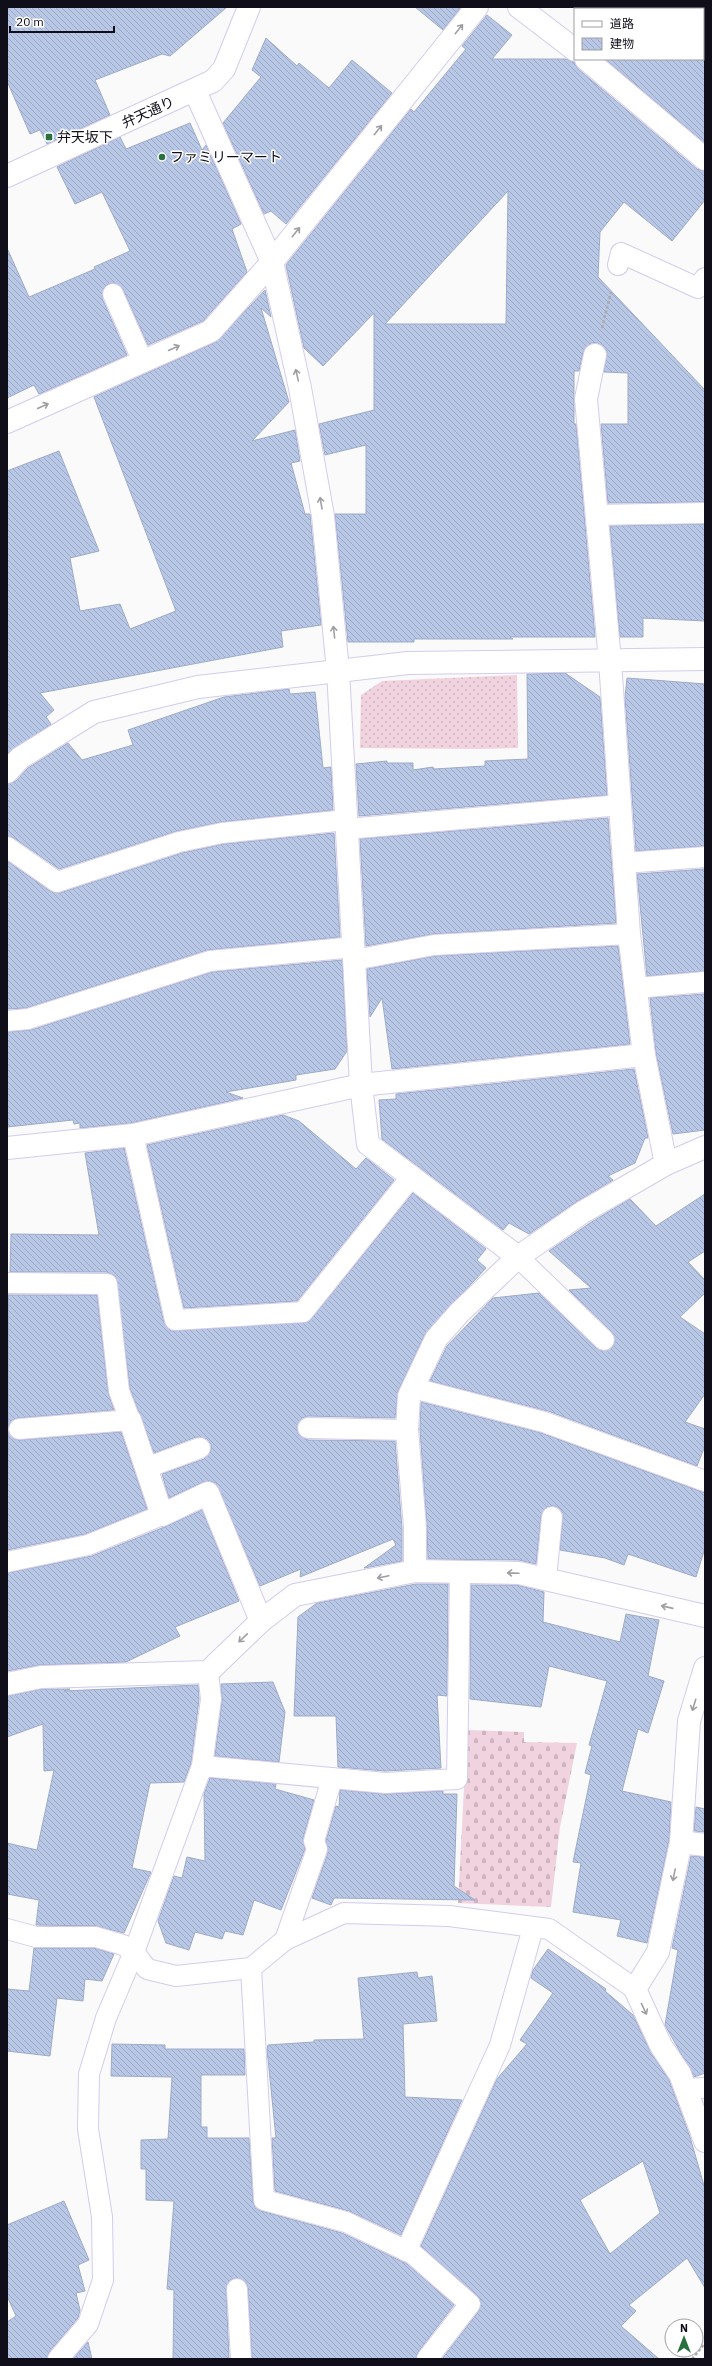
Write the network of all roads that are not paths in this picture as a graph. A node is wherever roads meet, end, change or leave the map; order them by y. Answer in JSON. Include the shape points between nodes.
{"nodes":[{"id":1,"x":249,"y":7,"type":"edge"},
{"id":2,"x":477,"y":7,"type":"edge"},
{"id":3,"x":519,"y":7,"type":"edge"},
{"id":4,"x":574,"y":48,"type":"edge"},
{"id":5,"x":589,"y":60,"type":"edge"},
{"id":6,"x":195,"y":90,"type":"junction"},
{"id":7,"x":705,"y":159,"type":"edge"},
{"id":8,"x":7,"y":176,"type":"edge"},
{"id":9,"x":272,"y":262,"type":"junction"},
{"id":10,"x":618,"y":265,"type":"road end"},
{"id":11,"x":705,"y":278,"type":"edge"},
{"id":12,"x":113,"y":294,"type":"dead end"},
{"id":13,"x":595,"y":355,"type":"road end"},
{"id":14,"x":143,"y":362,"type":"junction"},
{"id":15,"x":7,"y":422,"type":"edge"},
{"id":16,"x":705,"y":512,"type":"edge"},
{"id":17,"x":596,"y":515,"type":"junction"},
{"id":18,"x":705,"y":659,"type":"edge"},
{"id":19,"x":610,"y":661,"type":"junction"},
{"id":20,"x":338,"y":671,"type":"junction"},
{"id":21,"x":7,"y":772,"type":"edge"},
{"id":22,"x":621,"y":805,"type":"junction"},
{"id":23,"x":347,"y":825,"type":"junction"},
{"id":24,"x":7,"y":847,"type":"edge"},
{"id":25,"x":705,"y":857,"type":"edge"},
{"id":26,"x":624,"y":863,"type":"junction"},
{"id":27,"x":629,"y":934,"type":"junction"},
{"id":28,"x":354,"y":954,"type":"junction"},
{"id":29,"x":705,"y":982,"type":"edge"},
{"id":30,"x":636,"y":988,"type":"junction"},
{"id":31,"x":7,"y":1021,"type":"edge"},
{"id":32,"x":644,"y":1055,"type":"junction"},
{"id":33,"x":361,"y":1085,"type":"junction"},
{"id":34,"x":133,"y":1136,"type":"junction"},
{"id":35,"x":705,"y":1146,"type":"edge"},
{"id":36,"x":7,"y":1148,"type":"edge"},
{"id":37,"x":666,"y":1164,"type":"junction"},
{"id":38,"x":412,"y":1176,"type":"junction"},
{"id":39,"x":518,"y":1257,"type":"junction"},
{"id":40,"x":7,"y":1283,"type":"edge"},
{"id":41,"x":604,"y":1340,"type":"dead end"},
{"id":42,"x":413,"y":1388,"type":"junction"},
{"id":43,"x":130,"y":1420,"type":"junction"},
{"id":44,"x":308,"y":1428,"type":"dead end"},
{"id":45,"x":19,"y":1429,"type":"dead end"},
{"id":46,"x":406,"y":1430,"type":"junction"},
{"id":47,"x":200,"y":1448,"type":"dead end"},
{"id":48,"x":146,"y":1468,"type":"junction"},
{"id":49,"x":705,"y":1480,"type":"edge"},
{"id":50,"x":162,"y":1515,"type":"junction"},
{"id":51,"x":552,"y":1517,"type":"dead end"},
{"id":52,"x":7,"y":1562,"type":"edge"},
{"id":53,"x":416,"y":1570,"type":"junction"},
{"id":54,"x":460,"y":1572,"type":"junction"},
{"id":55,"x":546,"y":1579,"type":"junction"},
{"id":56,"x":705,"y":1616,"type":"edge"},
{"id":57,"x":261,"y":1621,"type":"junction"},
{"id":58,"x":705,"y":1671,"type":"edge"},
{"id":59,"x":208,"y":1672,"type":"junction"},
{"id":60,"x":7,"y":1684,"type":"edge"},
{"id":61,"x":202,"y":1766,"type":"junction"},
{"id":62,"x":332,"y":1778,"type":"junction"},
{"id":63,"x":681,"y":1842,"type":"junction"},
{"id":64,"x":705,"y":1845,"type":"edge"},
{"id":65,"x":533,"y":1928,"type":"junction"},
{"id":66,"x":7,"y":1929,"type":"edge"},
{"id":67,"x":285,"y":1940,"type":"junction"},
{"id":68,"x":134,"y":1952,"type":"junction"},
{"id":69,"x":251,"y":1968,"type":"junction"},
{"id":70,"x":635,"y":1989,"type":"junction"},
{"id":71,"x":695,"y":2089,"type":"edge"},
{"id":72,"x":705,"y":2141,"type":"edge"},
{"id":73,"x":406,"y":2251,"type":"junction"},
{"id":74,"x":237,"y":2289,"type":"dead end"},
{"id":75,"x":58,"y":2359,"type":"edge"},
{"id":76,"x":241,"y":2359,"type":"edge"},
{"id":77,"x":427,"y":2359,"type":"edge"}],
"edges":[{"from":1,"to":6,"type":"street","name":"弁天通り","via":[[224,69],[213,81]]},
{"from":9,"to":2,"type":"street","one_way":true},
{"from":3,"to":4,"type":"street"},
{"from":5,"to":7,"type":"street"},
{"from":6,"to":8,"type":"street","name":"弁天通り"},
{"from":6,"to":9,"type":"street"},
{"from":14,"to":9,"type":"street","one_way":true,"via":[[211,331]]},
{"from":20,"to":9,"type":"street","one_way":true,"via":[[323,516],[300,388]]},
{"from":10,"to":11,"type":"lane","via":[[621,253],[698,288]]},
{"from":12,"to":14,"type":"lane"},
{"from":13,"to":17,"type":"street","via":[[586,399]]},
{"from":15,"to":14,"type":"street","one_way":true},
{"from":16,"to":17,"type":"lane"},
{"from":17,"to":19,"type":"street"},
{"from":18,"to":19,"type":"street"},
{"from":19,"to":20,"type":"street","via":[[408,663]]},
{"from":19,"to":22,"type":"street"},
{"from":20,"to":21,"type":"street","via":[[198,687],[94,712],[20,758]]},
{"from":20,"to":23,"type":"street"},
{"from":22,"to":23,"type":"lane"},
{"from":22,"to":26,"type":"street"},
{"from":23,"to":24,"type":"lane","via":[[222,833],[179,842],[57,882]]},
{"from":23,"to":28,"type":"street"},
{"from":25,"to":26,"type":"lane"},
{"from":26,"to":27,"type":"street"},
{"from":27,"to":28,"type":"lane","via":[[434,945]]},
{"from":27,"to":30,"type":"street"},
{"from":28,"to":31,"type":"lane","via":[[210,961],[28,1019]]},
{"from":28,"to":33,"type":"street"},
{"from":29,"to":30,"type":"lane"},
{"from":30,"to":32,"type":"street"},
{"from":32,"to":33,"type":"street"},
{"from":32,"to":37,"type":"street"},
{"from":33,"to":34,"type":"street"},
{"from":33,"to":38,"type":"street","via":[[368,1144]]},
{"from":34,"to":36,"type":"street"},
{"from":34,"to":38,"type":"lane","via":[[175,1320],[303,1312]]},
{"from":35,"to":37,"type":"street"},
{"from":37,"to":39,"type":"street","via":[[583,1212]]},
{"from":38,"to":39,"type":"street"},
{"from":39,"to":41,"type":"lane"},
{"from":39,"to":42,"type":"street","via":[[459,1313],[436,1339]]},
{"from":40,"to":43,"type":"lane","via":[[108,1284],[119,1391]]},
{"from":42,"to":46,"type":"street","via":[[409,1396]]},
{"from":42,"to":49,"type":"lane","via":[[544,1422]]},
{"from":43,"to":45,"type":"lane"},
{"from":43,"to":48,"type":"street"},
{"from":44,"to":46,"type":"lane"},
{"from":46,"to":53,"type":"street","via":[[415,1527]]},
{"from":47,"to":48,"type":"lane"},
{"from":48,"to":50,"type":"street"},
{"from":50,"to":52,"type":"lane","via":[[88,1545]]},
{"from":50,"to":57,"type":"street","via":[[208,1493]]},
{"from":51,"to":55,"type":"lane"},
{"from":53,"to":54,"type":"street"},
{"from":53,"to":57,"type":"street","one_way":true,"via":[[295,1595]]},
{"from":55,"to":54,"type":"street","one_way":true,"via":[[519,1573]]},
{"from":54,"to":62,"type":"lane","via":[[457,1779],[385,1783]]},
{"from":56,"to":55,"type":"street","one_way":true},
{"from":57,"to":59,"type":"street","one_way":true},
{"from":58,"to":63,"type":"street","one_way":true,"via":[[689,1721]]},
{"from":59,"to":60,"type":"street","via":[[41,1677]]},
{"from":59,"to":61,"type":"lane","via":[[211,1699]]},
{"from":61,"to":62,"type":"lane"},
{"from":61,"to":68,"type":"lane"},
{"from":62,"to":67,"type":"lane","via":[[314,1841],[317,1849]]},
{"from":63,"to":64,"type":"street"},
{"from":63,"to":70,"type":"street","one_way":true,"via":[[658,1952]]},
{"from":65,"to":67,"type":"lane","via":[[449,1916],[344,1913]]},
{"from":65,"to":70,"type":"lane","via":[[550,1929]]},
{"from":65,"to":73,"type":"lane","via":[[500,2045]]},
{"from":66,"to":68,"type":"lane","via":[[36,1938],[96,1937],[123,1945]]},
{"from":67,"to":69,"type":"lane"},
{"from":68,"to":69,"type":"lane","via":[[147,1969],[176,1976]]},
{"from":68,"to":75,"type":"lane","via":[[106,2018],[89,2074],[88,2129],[102,2217],[103,2280],[88,2324]]},
{"from":69,"to":73,"type":"lane","via":[[264,2200],[346,2222]]},
{"from":70,"to":71,"type":"street","one_way":true,"via":[[661,2046],[680,2074]]},
{"from":71,"to":72,"type":"street"},
{"from":73,"to":77,"type":"lane","via":[[413,2254],[470,2304]]},
{"from":74,"to":76,"type":"lane"}]}
